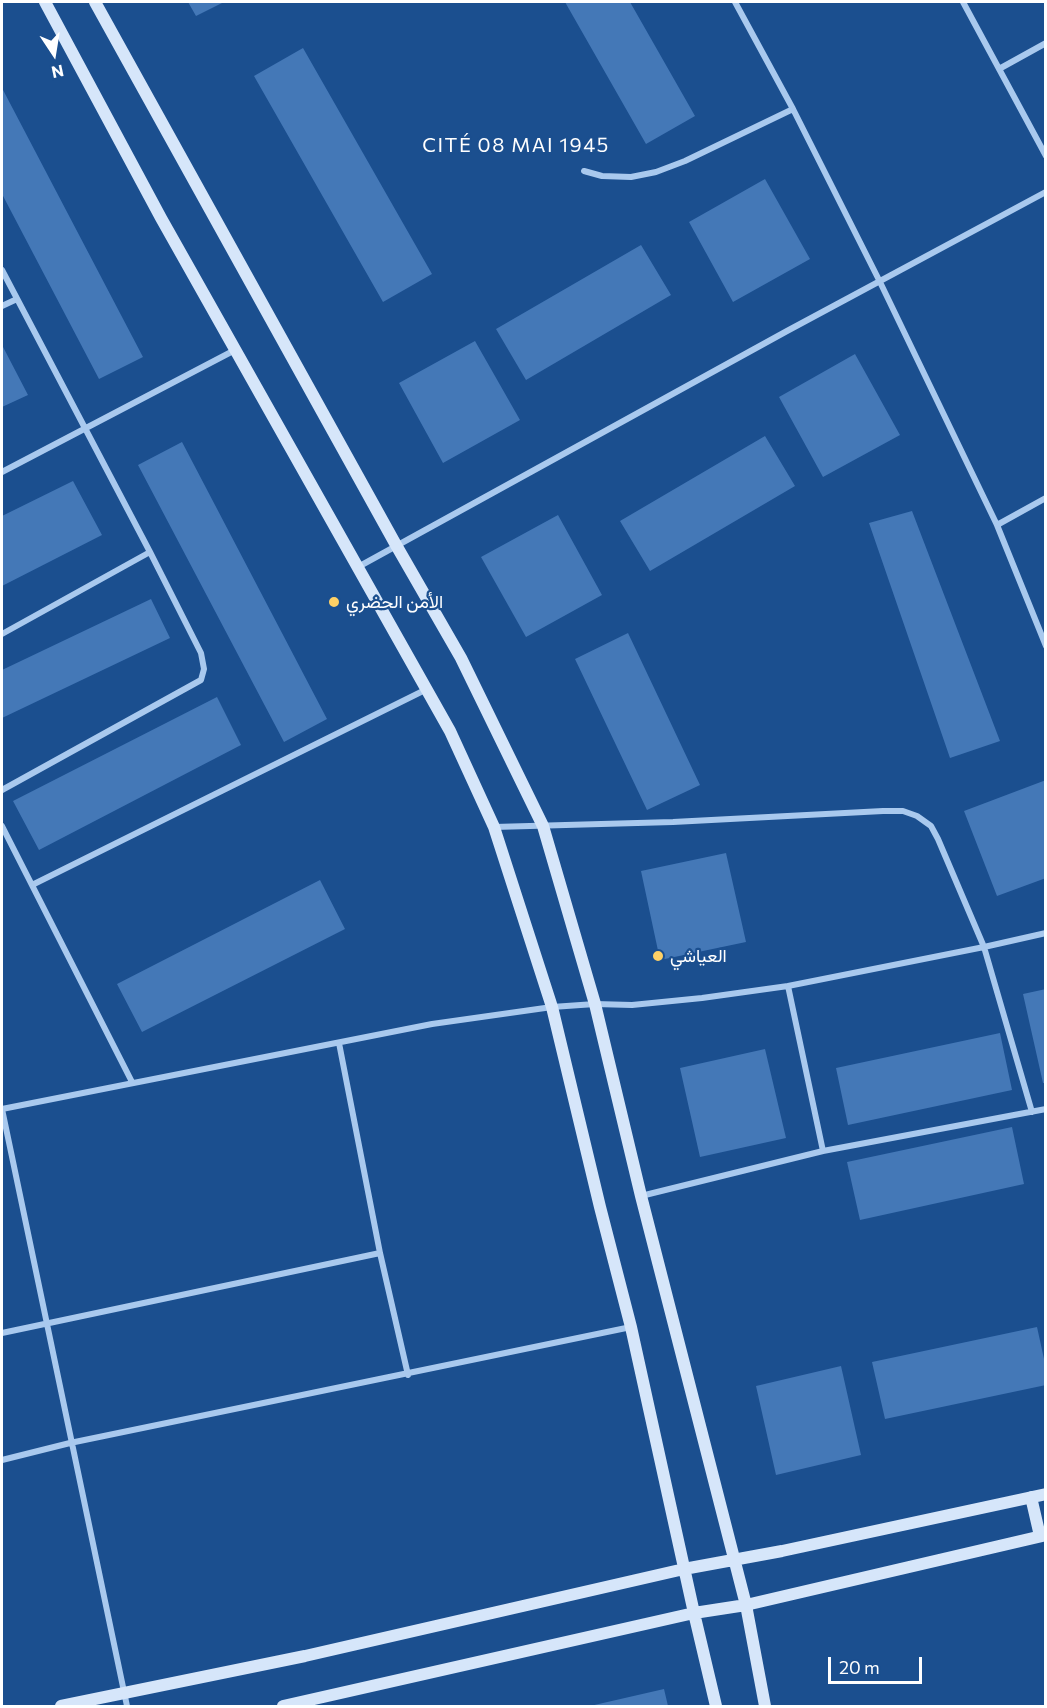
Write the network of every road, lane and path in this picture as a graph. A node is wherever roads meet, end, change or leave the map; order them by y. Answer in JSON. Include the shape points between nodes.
{"nodes":[{"id":1,"x":45,"y":2,"type":"edge"},
{"id":2,"x":95,"y":2,"type":"edge"},
{"id":3,"x":735,"y":2,"type":"edge"},
{"id":4,"x":963,"y":2,"type":"edge"},
{"id":5,"x":1046,"y":43,"type":"edge"},
{"id":6,"x":999,"y":69,"type":"junction"},
{"id":7,"x":793,"y":109,"type":"junction"},
{"id":8,"x":1046,"y":156,"type":"edge"},
{"id":9,"x":584,"y":171,"type":"dead end"},
{"id":10,"x":1046,"y":192,"type":"edge"},
{"id":11,"x":2,"y":270,"type":"edge"},
{"id":12,"x":880,"y":282,"type":"junction"},
{"id":13,"x":16,"y":299,"type":"junction"},
{"id":14,"x":2,"y":306,"type":"edge"},
{"id":15,"x":235,"y":350,"type":"junction"},
{"id":16,"x":85,"y":429,"type":"junction"},
{"id":17,"x":2,"y":472,"type":"edge"},
{"id":18,"x":1046,"y":498,"type":"edge"},
{"id":19,"x":997,"y":525,"type":"junction"},
{"id":20,"x":396,"y":545,"type":"junction"},
{"id":21,"x":150,"y":552,"type":"junction"},
{"id":22,"x":358,"y":567,"type":"junction"},
{"id":23,"x":2,"y":634,"type":"edge"},
{"id":24,"x":1046,"y":646,"type":"edge"},
{"id":25,"x":427,"y":689,"type":"junction"},
{"id":26,"x":2,"y":790,"type":"edge"},
{"id":27,"x":2,"y":826,"type":"edge"},
{"id":28,"x":543,"y":826,"type":"junction"},
{"id":29,"x":494,"y":827,"type":"junction"},
{"id":30,"x":32,"y":885,"type":"junction"},
{"id":31,"x":1046,"y":933,"type":"edge"},
{"id":32,"x":984,"y":947,"type":"junction"},
{"id":33,"x":788,"y":986,"type":"junction"},
{"id":34,"x":595,"y":1004,"type":"junction"},
{"id":35,"x":552,"y":1007,"type":"junction"},
{"id":36,"x":339,"y":1043,"type":"junction"},
{"id":37,"x":132,"y":1082,"type":"junction"},
{"id":38,"x":2,"y":1109,"type":"edge"},
{"id":39,"x":1046,"y":1109,"type":"edge"},
{"id":40,"x":1032,"y":1112,"type":"junction"},
{"id":41,"x":823,"y":1151,"type":"junction"},
{"id":42,"x":641,"y":1196,"type":"junction"},
{"id":43,"x":380,"y":1253,"type":"junction"},
{"id":44,"x":47,"y":1323,"type":"junction"},
{"id":45,"x":631,"y":1327,"type":"junction"},
{"id":46,"x":2,"y":1333,"type":"edge"},
{"id":47,"x":408,"y":1375,"type":"junction"},
{"id":48,"x":70,"y":1443,"type":"junction"},
{"id":49,"x":2,"y":1460,"type":"edge"},
{"id":50,"x":1046,"y":1494,"type":"edge"},
{"id":51,"x":1031,"y":1497,"type":"junction"},
{"id":52,"x":1043,"y":1536,"type":"edge"},
{"id":53,"x":733,"y":1560,"type":"junction"},
{"id":54,"x":684,"y":1569,"type":"junction"},
{"id":55,"x":746,"y":1605,"type":"junction"},
{"id":56,"x":693,"y":1613,"type":"junction"},
{"id":57,"x":125,"y":1693,"type":"junction"},
{"id":58,"x":322,"y":1702,"type":"edge"},
{"id":59,"x":61,"y":1707,"type":"edge"},
{"id":60,"x":127,"y":1707,"type":"edge"},
{"id":61,"x":283,"y":1707,"type":"edge"},
{"id":62,"x":717,"y":1707,"type":"edge"},
{"id":63,"x":765,"y":1707,"type":"edge"}],
"edges":[{"from":1,"to":15,"type":"street"},
{"from":2,"to":20,"type":"street"},
{"from":3,"to":7,"type":"street"},
{"from":4,"to":6,"type":"street"},
{"from":5,"to":6,"type":"street"},
{"from":6,"to":8,"type":"street"},
{"from":7,"to":9,"type":"street","via":[[656,172],[612,177]]},
{"from":7,"to":12,"type":"street"},
{"from":10,"to":12,"type":"street"},
{"from":11,"to":13,"type":"street"},
{"from":12,"to":19,"type":"street"},
{"from":12,"to":20,"type":"street"},
{"from":13,"to":14,"type":"street"},
{"from":13,"to":16,"type":"street"},
{"from":15,"to":16,"type":"street"},
{"from":15,"to":22,"type":"street"},
{"from":16,"to":17,"type":"street"},
{"from":16,"to":21,"type":"street"},
{"from":18,"to":19,"type":"street"},
{"from":19,"to":24,"type":"street"},
{"from":20,"to":22,"type":"street"},
{"from":20,"to":28,"type":"street","via":[[461,658]]},
{"from":21,"to":23,"type":"street"},
{"from":21,"to":26,"type":"street","via":[[201,653],[201,680]]},
{"from":22,"to":25,"type":"street"},
{"from":25,"to":29,"type":"street"},
{"from":25,"to":30,"type":"street"},
{"from":27,"to":30,"type":"street"},
{"from":28,"to":29,"type":"street"},
{"from":28,"to":32,"type":"street","via":[[903,811],[931,826]]},
{"from":28,"to":34,"type":"street"},
{"from":29,"to":35,"type":"street"},
{"from":30,"to":37,"type":"street"},
{"from":31,"to":32,"type":"street"},
{"from":32,"to":33,"type":"street"},
{"from":32,"to":40,"type":"street"},
{"from":33,"to":34,"type":"street","via":[[664,1003]]},
{"from":33,"to":41,"type":"street"},
{"from":34,"to":35,"type":"street"},
{"from":34,"to":42,"type":"street"},
{"from":35,"to":36,"type":"street","via":[[432,1024]]},
{"from":35,"to":45,"type":"street"},
{"from":36,"to":37,"type":"street"},
{"from":36,"to":43,"type":"street"},
{"from":37,"to":38,"type":"street"},
{"from":38,"to":44,"type":"street"},
{"from":39,"to":40,"type":"street"},
{"from":40,"to":41,"type":"street"},
{"from":41,"to":42,"type":"street"},
{"from":42,"to":53,"type":"street"},
{"from":43,"to":44,"type":"street"},
{"from":43,"to":47,"type":"street"},
{"from":44,"to":46,"type":"street"},
{"from":44,"to":48,"type":"street"},
{"from":45,"to":47,"type":"street"},
{"from":45,"to":54,"type":"street"},
{"from":47,"to":48,"type":"street"},
{"from":48,"to":49,"type":"street"},
{"from":48,"to":57,"type":"street"},
{"from":50,"to":51,"type":"street"},
{"from":51,"to":52,"type":"street"},
{"from":51,"to":53,"type":"street"},
{"from":52,"to":55,"type":"street"},
{"from":53,"to":54,"type":"street"},
{"from":53,"to":55,"type":"street"},
{"from":54,"to":56,"type":"street"},
{"from":54,"to":57,"type":"street"},
{"from":55,"to":56,"type":"street"},
{"from":55,"to":63,"type":"street"},
{"from":56,"to":58,"type":"street"},
{"from":56,"to":62,"type":"street"},
{"from":57,"to":59,"type":"street"},
{"from":57,"to":60,"type":"street"},
{"from":58,"to":61,"type":"street"}]}
